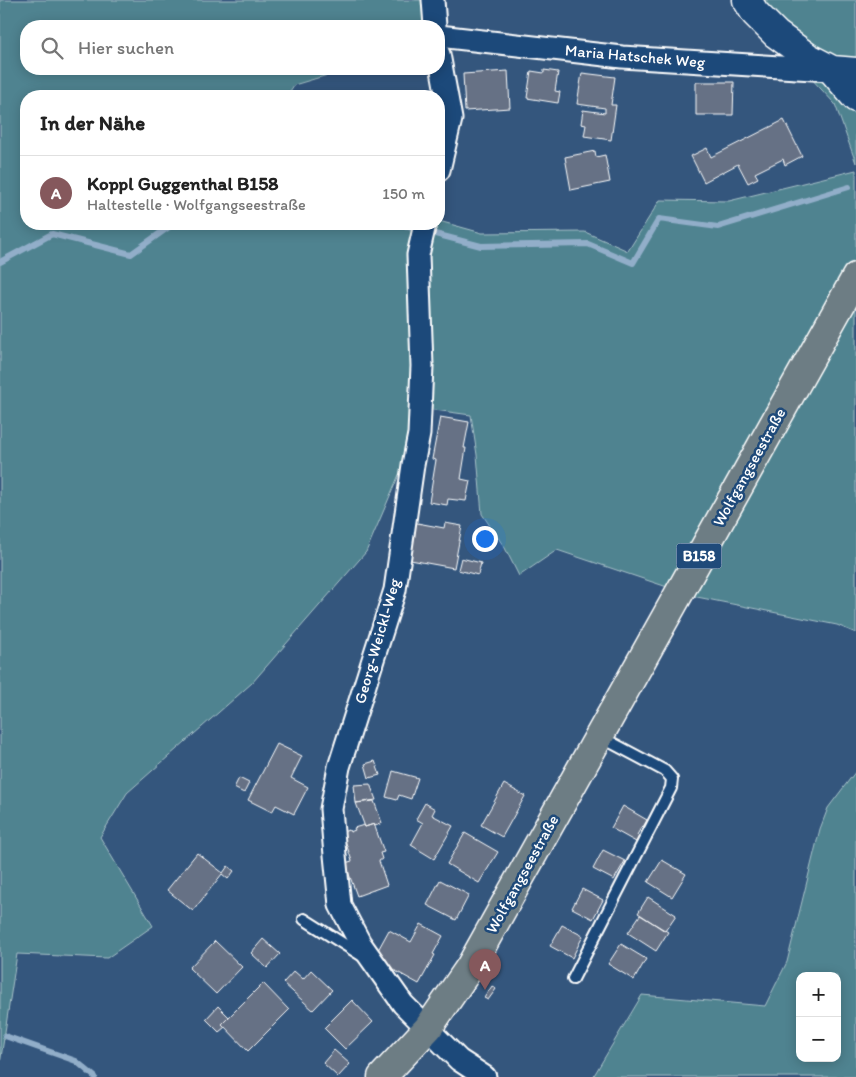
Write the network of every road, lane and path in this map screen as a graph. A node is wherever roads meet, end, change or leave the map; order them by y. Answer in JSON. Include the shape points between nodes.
{"nodes":[{"id":1,"x":434,"y":0,"type":"edge"},
{"id":2,"x":746,"y":0,"type":"edge"},
{"id":3,"x":435,"y":20,"type":"edge"},
{"id":4,"x":445,"y":37,"type":"edge"},
{"id":5,"x":844,"y":71,"type":"edge"},
{"id":6,"x":443,"y":75,"type":"edge"},
{"id":7,"x":856,"y":98,"type":"edge"},
{"id":8,"x":445,"y":146,"type":"edge"},
{"id":9,"x":423,"y":231,"type":"edge"},
{"id":10,"x":856,"y":277,"type":"edge"},
{"id":11,"x":599,"y":736,"type":"junction"},
{"id":12,"x":304,"y":919,"type":"dead end"},
{"id":13,"x":375,"y":964,"type":"junction"},
{"id":14,"x":573,"y":979,"type":"dead end"},
{"id":15,"x":428,"y":1028,"type":"junction"},
{"id":16,"x":382,"y":1077,"type":"edge"},
{"id":17,"x":485,"y":1077,"type":"edge"}],
"edges":[{"from":1,"to":3,"type":"street"},
{"from":2,"to":5,"type":"main road","via":[[776,34],[809,58]]},
{"from":4,"to":5,"type":"street","name":"Maria Hatschek Weg","via":[[622,57]]},
{"from":5,"to":7,"type":"main road"},
{"from":6,"to":8,"type":"street","via":[[452,119]]},
{"from":9,"to":13,"type":"street","name":"Georg-Weickl-Weg","via":[[418,255],[422,366],[419,434],[395,590],[339,767],[331,809],[340,905]]},
{"from":10,"to":11,"type":"main road","name":"Wolfgangseestraße","number":"B158"},
{"from":11,"to":14,"type":"lane","via":[[665,771],[672,779],[671,788]]},
{"from":11,"to":15,"type":"main road","name":"Wolfgangseestraße","number":"B158","via":[[470,967]]},
{"from":12,"to":13,"type":"lane"},
{"from":13,"to":15,"type":"street","name":"Georg-Weickl-Weg","via":[[404,1004]]},
{"from":15,"to":16,"type":"main road","name":"Wolfgangseestraße","number":"B158"},
{"from":15,"to":17,"type":"street","name":"Georg-Weickl-Weg","via":[[459,1060]]}]}
